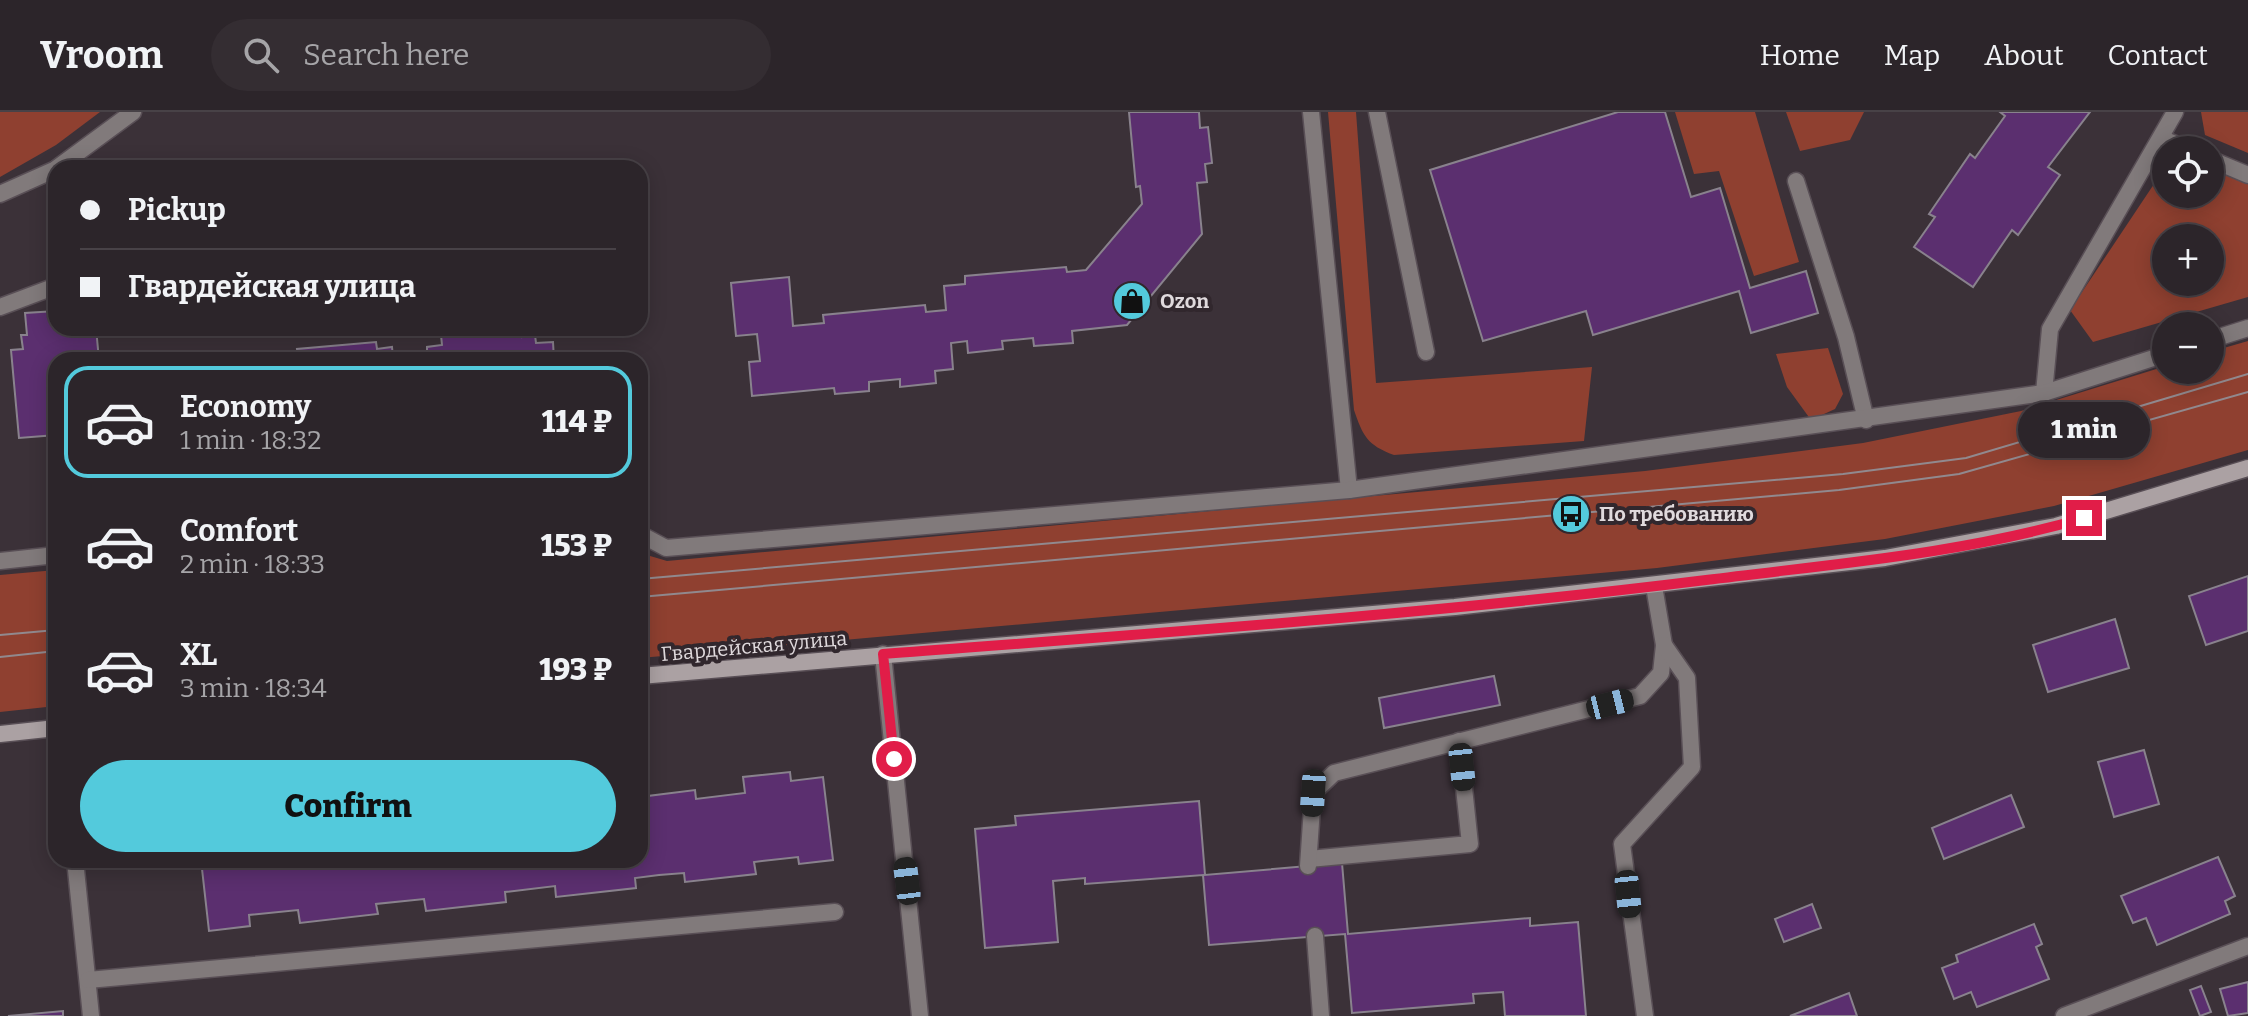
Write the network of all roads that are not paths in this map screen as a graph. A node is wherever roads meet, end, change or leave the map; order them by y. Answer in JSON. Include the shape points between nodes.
{"nodes":[{"id":1,"x":133,"y":112,"type":"edge"},
{"id":2,"x":1311,"y":112,"type":"edge"},
{"id":3,"x":1377,"y":112,"type":"edge"},
{"id":4,"x":2175,"y":112,"type":"edge"},
{"id":5,"x":2162,"y":136,"type":"edge"},
{"id":6,"x":2152,"y":153,"type":"edge"},
{"id":7,"x":67,"y":160,"type":"edge"},
{"id":8,"x":2224,"y":165,"type":"edge"},
{"id":9,"x":48,"y":172,"type":"edge"},
{"id":10,"x":2248,"y":175,"type":"edge"},
{"id":11,"x":1796,"y":181,"type":"dead end"},
{"id":12,"x":0,"y":194,"type":"edge"},
{"id":13,"x":48,"y":289,"type":"edge"},
{"id":14,"x":0,"y":307,"type":"edge"},
{"id":15,"x":2248,"y":328,"type":"edge"},
{"id":16,"x":2224,"y":336,"type":"edge"},
{"id":17,"x":1426,"y":352,"type":"dead end"},
{"id":18,"x":2152,"y":358,"type":"edge"},
{"id":19,"x":2044,"y":393,"type":"junction"},
{"id":20,"x":1866,"y":420,"type":"junction"},
{"id":21,"x":2248,"y":468,"type":"edge"},
{"id":22,"x":1349,"y":490,"type":"junction"},
{"id":23,"x":648,"y":538,"type":"edge"},
{"id":24,"x":48,"y":556,"type":"edge"},
{"id":25,"x":0,"y":561,"type":"edge"},
{"id":26,"x":1654,"y":586,"type":"junction"},
{"id":27,"x":1664,"y":645,"type":"junction"},
{"id":28,"x":883,"y":654,"type":"junction"},
{"id":29,"x":648,"y":675,"type":"edge"},
{"id":30,"x":48,"y":729,"type":"edge"},
{"id":31,"x":0,"y":734,"type":"edge"},
{"id":32,"x":1459,"y":741,"type":"junction"},
{"id":33,"x":76,"y":868,"type":"edge"},
{"id":34,"x":835,"y":912,"type":"dead end"},
{"id":35,"x":1315,"y":936,"type":"dead end"},
{"id":36,"x":2248,"y":946,"type":"edge"},
{"id":37,"x":88,"y":980,"type":"junction"},
{"id":38,"x":91,"y":1016,"type":"edge"},
{"id":39,"x":920,"y":1016,"type":"edge"},
{"id":40,"x":1321,"y":1016,"type":"edge"},
{"id":41,"x":1645,"y":1016,"type":"edge"},
{"id":42,"x":2064,"y":1016,"type":"edge"}],
"edges":[{"from":1,"to":7,"type":"street"},
{"from":2,"to":22,"type":"street"},
{"from":3,"to":17,"type":"street"},
{"from":4,"to":5,"type":"street"},
{"from":6,"to":19,"type":"street","via":[[2050,329]]},
{"from":8,"to":10,"type":"street"},
{"from":9,"to":12,"type":"street"},
{"from":11,"to":20,"type":"street","via":[[1846,337]]},
{"from":13,"to":14,"type":"street"},
{"from":15,"to":16,"type":"street"},
{"from":18,"to":19,"type":"street"},
{"from":19,"to":20,"type":"street"},
{"from":20,"to":22,"type":"street"},
{"from":21,"to":26,"type":"street","name":"Гвардейская улица","via":[[2056,526],[1885,558]]},
{"from":22,"to":23,"type":"street","via":[[666,548]]},
{"from":24,"to":25,"type":"street"},
{"from":26,"to":27,"type":"street"},
{"from":26,"to":28,"type":"street","name":"Гвардейская улица"},
{"from":27,"to":32,"type":"street","via":[[1661,673],[1640,696]]},
{"from":27,"to":41,"type":"street","via":[[1687,678],[1692,767],[1622,844]]},
{"from":28,"to":29,"type":"street","name":"Гвардейская улица"},
{"from":28,"to":39,"type":"street"},
{"from":30,"to":31,"type":"street"},
{"from":32,"to":32,"type":"street","via":[[1334,773],[1313,793],[1308,862],[1470,844]]},
{"from":33,"to":37,"type":"street"},
{"from":34,"to":37,"type":"street"},
{"from":35,"to":40,"type":"street"},
{"from":36,"to":42,"type":"street"},
{"from":37,"to":38,"type":"street"}]}
